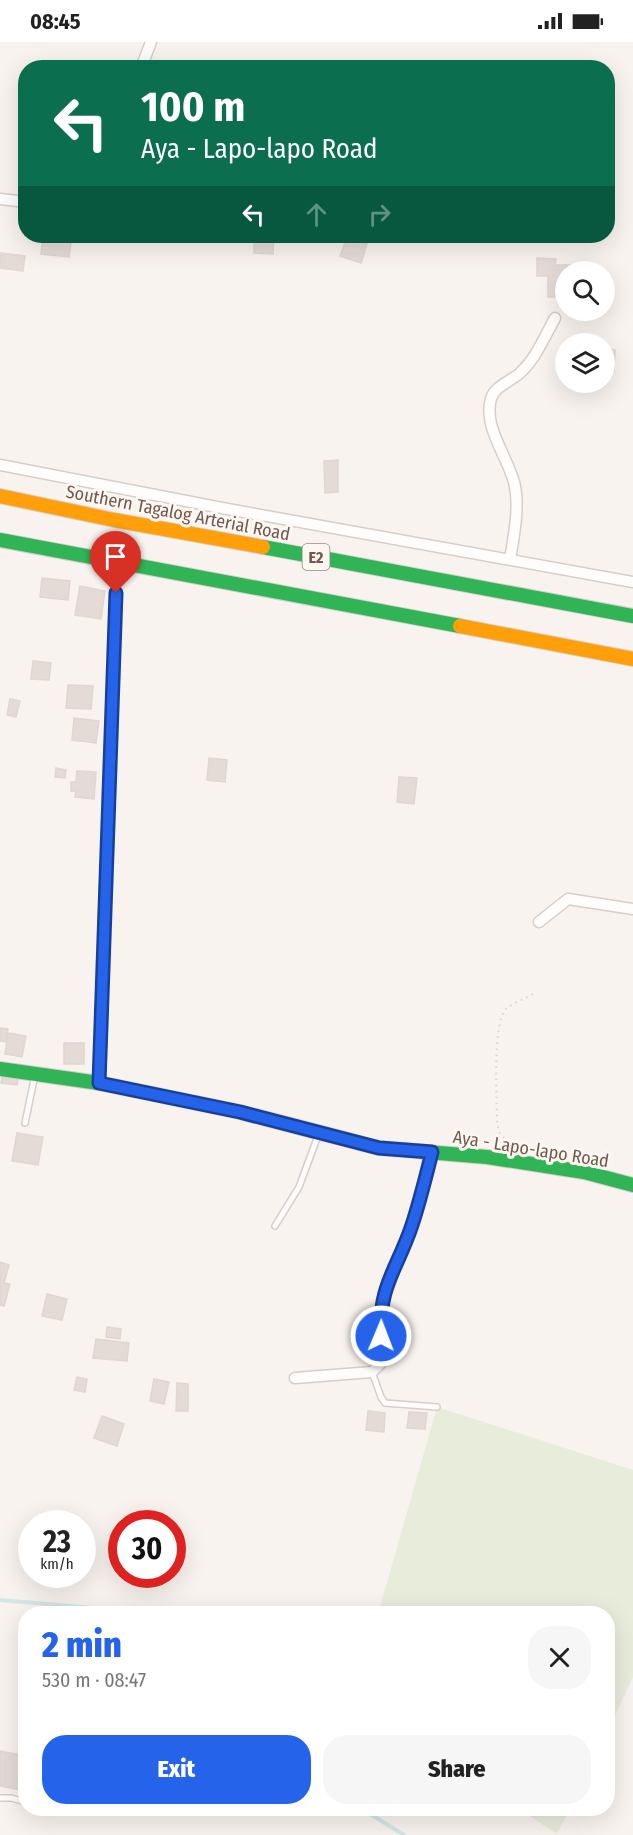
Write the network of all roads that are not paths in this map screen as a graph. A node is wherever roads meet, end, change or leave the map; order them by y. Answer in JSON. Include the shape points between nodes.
{"nodes":[{"id":1,"x":152,"y":42,"type":"edge"},
{"id":2,"x":144,"y":60,"type":"edge"},
{"id":3,"x":0,"y":199,"type":"edge"},
{"id":4,"x":18,"y":201,"type":"edge"},
{"id":5,"x":555,"y":318,"type":"dead end"},
{"id":6,"x":0,"y":465,"type":"edge"},
{"id":7,"x":0,"y":496,"type":"edge"},
{"id":8,"x":0,"y":540,"type":"edge"},
{"id":9,"x":510,"y":559,"type":"junction"},
{"id":10,"x":633,"y":582,"type":"edge"},
{"id":11,"x":116,"y":593,"type":"dead end"},
{"id":12,"x":633,"y":616,"type":"edge"},
{"id":13,"x":633,"y":659,"type":"edge"},
{"id":14,"x":633,"y":909,"type":"edge"},
{"id":15,"x":540,"y":922,"type":"dead end"},
{"id":16,"x":0,"y":1069,"type":"edge"},
{"id":17,"x":35,"y":1074,"type":"junction"},
{"id":18,"x":99,"y":1083,"type":"junction"},
{"id":19,"x":25,"y":1123,"type":"dead end"},
{"id":20,"x":319,"y":1133,"type":"junction"},
{"id":21,"x":432,"y":1152,"type":"junction"},
{"id":22,"x":633,"y":1185,"type":"edge"},
{"id":23,"x":275,"y":1226,"type":"dead end"},
{"id":24,"x":372,"y":1372,"type":"junction"},
{"id":25,"x":295,"y":1378,"type":"dead end"},
{"id":26,"x":437,"y":1407,"type":"dead end"},
{"id":27,"x":0,"y":1798,"type":"edge"},
{"id":28,"x":18,"y":1800,"type":"edge"}],
"edges":[{"from":1,"to":2,"type":"street"},
{"from":3,"to":4,"type":"street"},
{"from":5,"to":9,"type":"street","via":[[532,359],[491,397],[489,416],[515,484],[516,527]]},
{"from":6,"to":9,"type":"street"},
{"from":7,"to":12,"type":"main road","name":"Southern Tagalog Arterial Road","number":"E2"},
{"from":8,"to":13,"type":"main road"},
{"from":9,"to":10,"type":"street"},
{"from":11,"to":18,"type":"street"},
{"from":14,"to":15,"type":"street","via":[[568,899]]},
{"from":16,"to":17,"type":"main road","name":"Aya - Lapo-lapo Road"},
{"from":17,"to":18,"type":"main road","name":"Aya - Lapo-lapo Road"},
{"from":17,"to":19,"type":"lane"},
{"from":18,"to":20,"type":"main road","name":"Aya - Lapo-lapo Road"},
{"from":20,"to":21,"type":"main road","name":"Aya - Lapo-lapo Road","via":[[379,1148]]},
{"from":20,"to":23,"type":"lane","via":[[299,1187]]},
{"from":21,"to":22,"type":"main road","name":"Aya - Lapo-lapo Road","via":[[584,1172]]},
{"from":21,"to":24,"type":"street","via":[[411,1227],[383,1298],[383,1361]]},
{"from":24,"to":25,"type":"street"},
{"from":24,"to":26,"type":"lane","via":[[385,1403]]},
{"from":27,"to":28,"type":"lane"}]}
